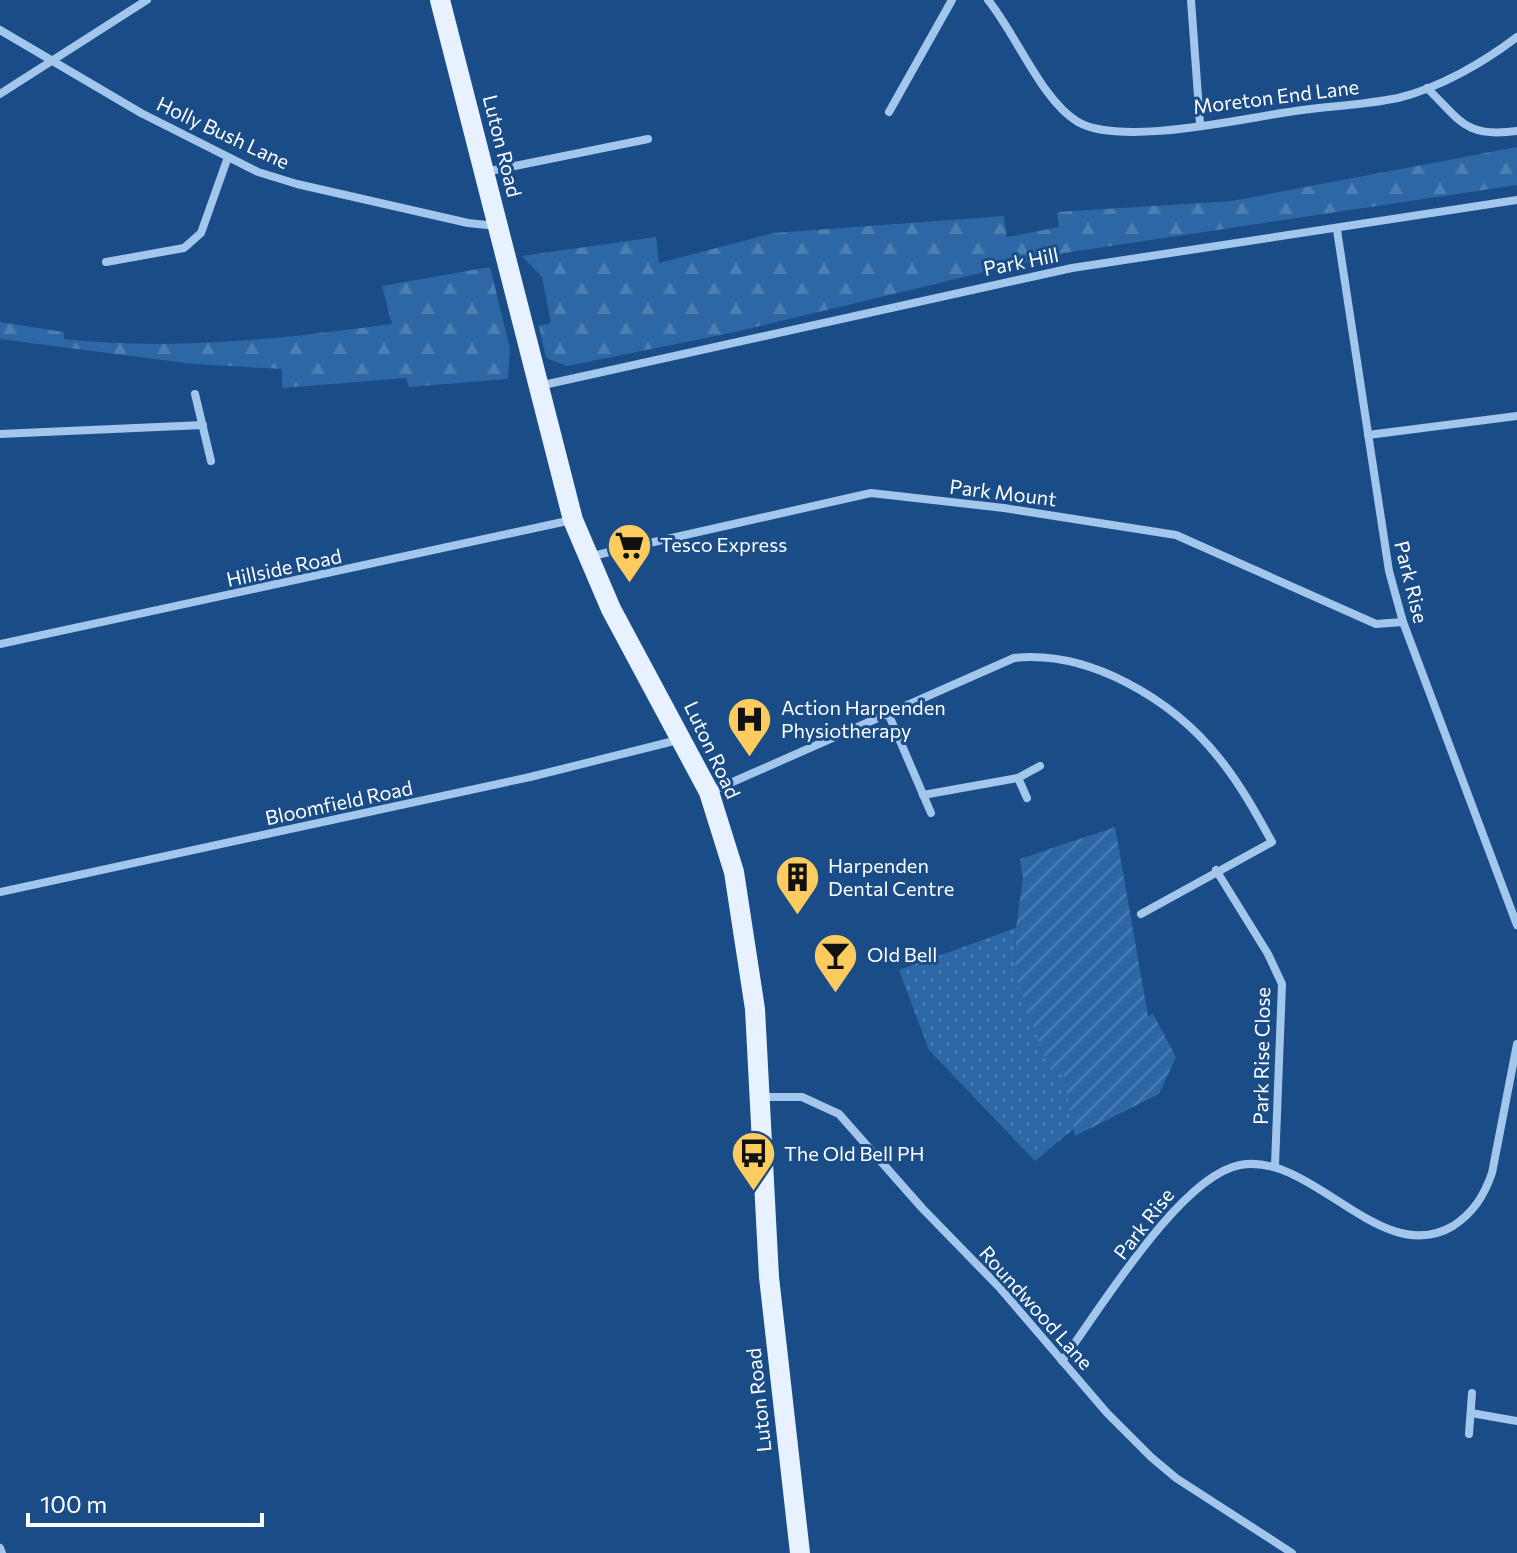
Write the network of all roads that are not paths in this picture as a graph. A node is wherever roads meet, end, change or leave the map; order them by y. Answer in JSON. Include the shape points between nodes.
{"nodes":[{"id":1,"x":147,"y":0,"type":"edge"},
{"id":2,"x":440,"y":0,"type":"edge"},
{"id":3,"x":952,"y":0,"type":"edge"},
{"id":4,"x":988,"y":0,"type":"edge"},
{"id":5,"x":1191,"y":0,"type":"edge"},
{"id":6,"x":0,"y":30,"type":"edge"},
{"id":7,"x":1517,"y":37,"type":"edge"},
{"id":8,"x":53,"y":59,"type":"junction"},
{"id":9,"x":1427,"y":88,"type":"junction"},
{"id":10,"x":0,"y":94,"type":"edge"},
{"id":11,"x":889,"y":112,"type":"dead end"},
{"id":12,"x":1200,"y":124,"type":"junction"},
{"id":13,"x":1517,"y":131,"type":"edge"},
{"id":14,"x":648,"y":139,"type":"dead end"},
{"id":15,"x":228,"y":157,"type":"junction"},
{"id":16,"x":484,"y":172,"type":"junction"},
{"id":17,"x":1517,"y":200,"type":"edge"},
{"id":18,"x":498,"y":226,"type":"junction"},
{"id":19,"x":1337,"y":230,"type":"junction"},
{"id":20,"x":106,"y":262,"type":"dead end"},
{"id":21,"x":538,"y":386,"type":"junction"},
{"id":22,"x":195,"y":394,"type":"dead end"},
{"id":23,"x":1517,"y":416,"type":"edge"},
{"id":24,"x":203,"y":425,"type":"junction"},
{"id":25,"x":0,"y":434,"type":"edge"},
{"id":26,"x":1368,"y":435,"type":"junction"},
{"id":27,"x":211,"y":461,"type":"dead end"},
{"id":28,"x":573,"y":520,"type":"junction"},
{"id":29,"x":587,"y":558,"type":"junction"},
{"id":30,"x":1403,"y":622,"type":"junction"},
{"id":31,"x":0,"y":644,"type":"edge"},
{"id":32,"x":888,"y":713,"type":"junction"},
{"id":33,"x":682,"y":738,"type":"junction"},
{"id":34,"x":1040,"y":766,"type":"dead end"},
{"id":35,"x":1018,"y":778,"type":"junction"},
{"id":36,"x":709,"y":792,"type":"junction"},
{"id":37,"x":923,"y":795,"type":"junction"},
{"id":38,"x":1027,"y":798,"type":"dead end"},
{"id":39,"x":931,"y":813,"type":"dead end"},
{"id":40,"x":1216,"y":870,"type":"junction"},
{"id":41,"x":0,"y":892,"type":"edge"},
{"id":42,"x":1141,"y":914,"type":"dead end"},
{"id":43,"x":1517,"y":925,"type":"edge"},
{"id":44,"x":1517,"y":1044,"type":"edge"},
{"id":45,"x":758,"y":1097,"type":"junction"},
{"id":46,"x":1275,"y":1165,"type":"junction"},
{"id":47,"x":1062,"y":1361,"type":"junction"},
{"id":48,"x":1472,"y":1393,"type":"dead end"},
{"id":49,"x":1471,"y":1413,"type":"junction"},
{"id":50,"x":1517,"y":1421,"type":"edge"},
{"id":51,"x":1469,"y":1434,"type":"dead end"},
{"id":52,"x":800,"y":1553,"type":"edge"},
{"id":53,"x":1292,"y":1553,"type":"edge"}],
"edges":[{"from":1,"to":8,"type":"street"},
{"from":2,"to":16,"type":"main road","name":"Luton Road"},
{"from":3,"to":11,"type":"street"},
{"from":4,"to":12,"type":"street","name":"Moreton End Lane","via":[[1053,98],[1076,121],[1117,132]]},
{"from":5,"to":12,"type":"street"},
{"from":6,"to":8,"type":"street","name":"Holly Bush Lane"},
{"from":7,"to":9,"type":"street","name":"Moreton End Lane","via":[[1482,62]]},
{"from":8,"to":10,"type":"street"},
{"from":8,"to":15,"type":"street","name":"Holly Bush Lane","via":[[141,113]]},
{"from":9,"to":12,"type":"street","name":"Moreton End Lane","via":[[1398,98]]},
{"from":9,"to":13,"type":"street","via":[[1474,130],[1487,135]]},
{"from":14,"to":16,"type":"street"},
{"from":15,"to":18,"type":"street","name":"Holly Bush Lane","via":[[297,184]]},
{"from":15,"to":20,"type":"street","via":[[193,242]]},
{"from":16,"to":18,"type":"main road","name":"Luton Road"},
{"from":17,"to":19,"type":"street","name":"Park Hill"},
{"from":18,"to":21,"type":"main road","name":"Luton Road"},
{"from":19,"to":21,"type":"street","name":"Park Hill","via":[[1072,268]]},
{"from":19,"to":26,"type":"street","name":"Park Rise"},
{"from":21,"to":28,"type":"main road","name":"Luton Road"},
{"from":22,"to":24,"type":"street"},
{"from":23,"to":26,"type":"street"},
{"from":24,"to":25,"type":"street"},
{"from":24,"to":27,"type":"street"},
{"from":26,"to":30,"type":"street","name":"Park Rise","via":[[1389,571]]},
{"from":28,"to":29,"type":"main road","name":"Luton Road"},
{"from":28,"to":31,"type":"street","name":"Hillside Road"},
{"from":29,"to":30,"type":"street","name":"Park Mount","via":[[871,493],[1176,535],[1376,624]]},
{"from":29,"to":33,"type":"main road","name":"Luton Road"},
{"from":30,"to":43,"type":"street","name":"Park Rise"},
{"from":32,"to":36,"type":"street"},
{"from":32,"to":37,"type":"street"},
{"from":32,"to":40,"type":"street","via":[[1014,658],[1061,660],[1106,674],[1184,722],[1218,757],[1272,842]]},
{"from":33,"to":36,"type":"main road","name":"Luton Road"},
{"from":33,"to":41,"type":"street","name":"Bloomfield Road","via":[[530,777]]},
{"from":34,"to":35,"type":"street"},
{"from":35,"to":37,"type":"street"},
{"from":35,"to":38,"type":"street"},
{"from":36,"to":45,"type":"main road","name":"Luton Road","via":[[734,872],[749,957]]},
{"from":37,"to":39,"type":"street"},
{"from":40,"to":42,"type":"street"},
{"from":40,"to":46,"type":"street","name":"Park Rise Close","via":[[1282,984]]},
{"from":44,"to":46,"type":"street","via":[[1485,1192],[1448,1229],[1416,1235],[1388,1229]]},
{"from":45,"to":47,"type":"street","name":"Roundwood Lane","via":[[802,1097],[839,1114]]},
{"from":45,"to":52,"type":"main road","name":"Luton Road","via":[[769,1277]]},
{"from":46,"to":47,"type":"street","name":"Park Rise","via":[[1239,1165],[1207,1178],[1181,1200]]},
{"from":47,"to":53,"type":"street","name":"Roundwood Lane","via":[[1107,1413],[1176,1478]]},
{"from":48,"to":49,"type":"street"},
{"from":49,"to":50,"type":"street"},
{"from":49,"to":51,"type":"street"}]}
